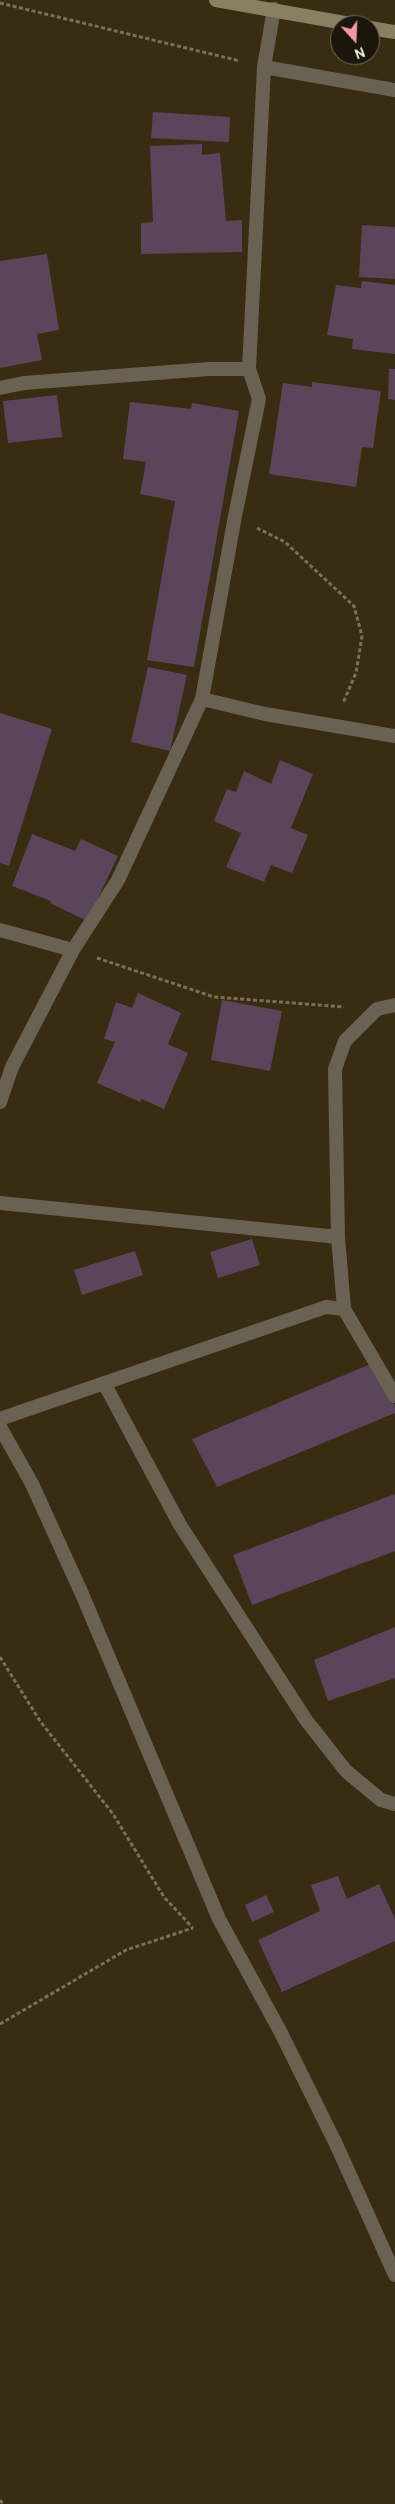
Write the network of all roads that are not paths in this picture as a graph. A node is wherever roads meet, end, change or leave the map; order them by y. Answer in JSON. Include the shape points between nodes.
{"nodes":[{"id":1,"x":216,"y":0,"type":"edge"},
{"id":2,"x":274,"y":10,"type":"junction"},
{"id":3,"x":330,"y":20,"type":"edge"},
{"id":4,"x":380,"y":30,"type":"edge"},
{"id":5,"x":395,"y":32,"type":"edge"},
{"id":6,"x":264,"y":67,"type":"junction"},
{"id":7,"x":395,"y":90,"type":"edge"},
{"id":8,"x":249,"y":369,"type":"junction"},
{"id":9,"x":0,"y":388,"type":"edge"},
{"id":10,"x":202,"y":699,"type":"junction"},
{"id":11,"x":395,"y":736,"type":"edge"},
{"id":12,"x":0,"y":930,"type":"edge"},
{"id":13,"x":73,"y":950,"type":"junction"},
{"id":14,"x":395,"y":1006,"type":"edge"},
{"id":15,"x":0,"y":1102,"type":"edge"},
{"id":16,"x":0,"y":1204,"type":"edge"},
{"id":17,"x":338,"y":1237,"type":"junction"},
{"id":18,"x":344,"y":1309,"type":"junction"},
{"id":19,"x":104,"y":1383,"type":"junction"},
{"id":20,"x":395,"y":1396,"type":"edge"},
{"id":21,"x":0,"y":1419,"type":"edge"},
{"id":22,"x":0,"y":1427,"type":"edge"},
{"id":23,"x":395,"y":1804,"type":"edge"},
{"id":24,"x":395,"y":2275,"type":"edge"}],
"edges":[{"from":1,"to":2,"type":"main road"},
{"from":2,"to":3,"type":"main road"},
{"from":2,"to":6,"type":"street"},
{"from":4,"to":5,"type":"main road"},
{"from":6,"to":7,"type":"street"},
{"from":6,"to":8,"type":"street"},
{"from":8,"to":9,"type":"street","via":[[24,383]]},
{"from":8,"to":10,"type":"street","via":[[259,399]]},
{"from":10,"to":11,"type":"street","via":[[264,714]]},
{"from":10,"to":13,"type":"street","via":[[118,880]]},
{"from":12,"to":13,"type":"street"},
{"from":13,"to":15,"type":"street","via":[[12,1067]]},
{"from":14,"to":17,"type":"street","via":[[377,1009],[344,1041],[335,1069]]},
{"from":16,"to":17,"type":"street"},
{"from":17,"to":18,"type":"street"},
{"from":18,"to":19,"type":"street","via":[[326,1307]]},
{"from":18,"to":20,"type":"street"},
{"from":19,"to":21,"type":"street"},
{"from":19,"to":23,"type":"street","via":[[180,1525],[306,1720],[346,1770],[381,1800]]},
{"from":22,"to":24,"type":"street","via":[[32,1484],[82,1594],[219,1919],[332,2135]]}]}
